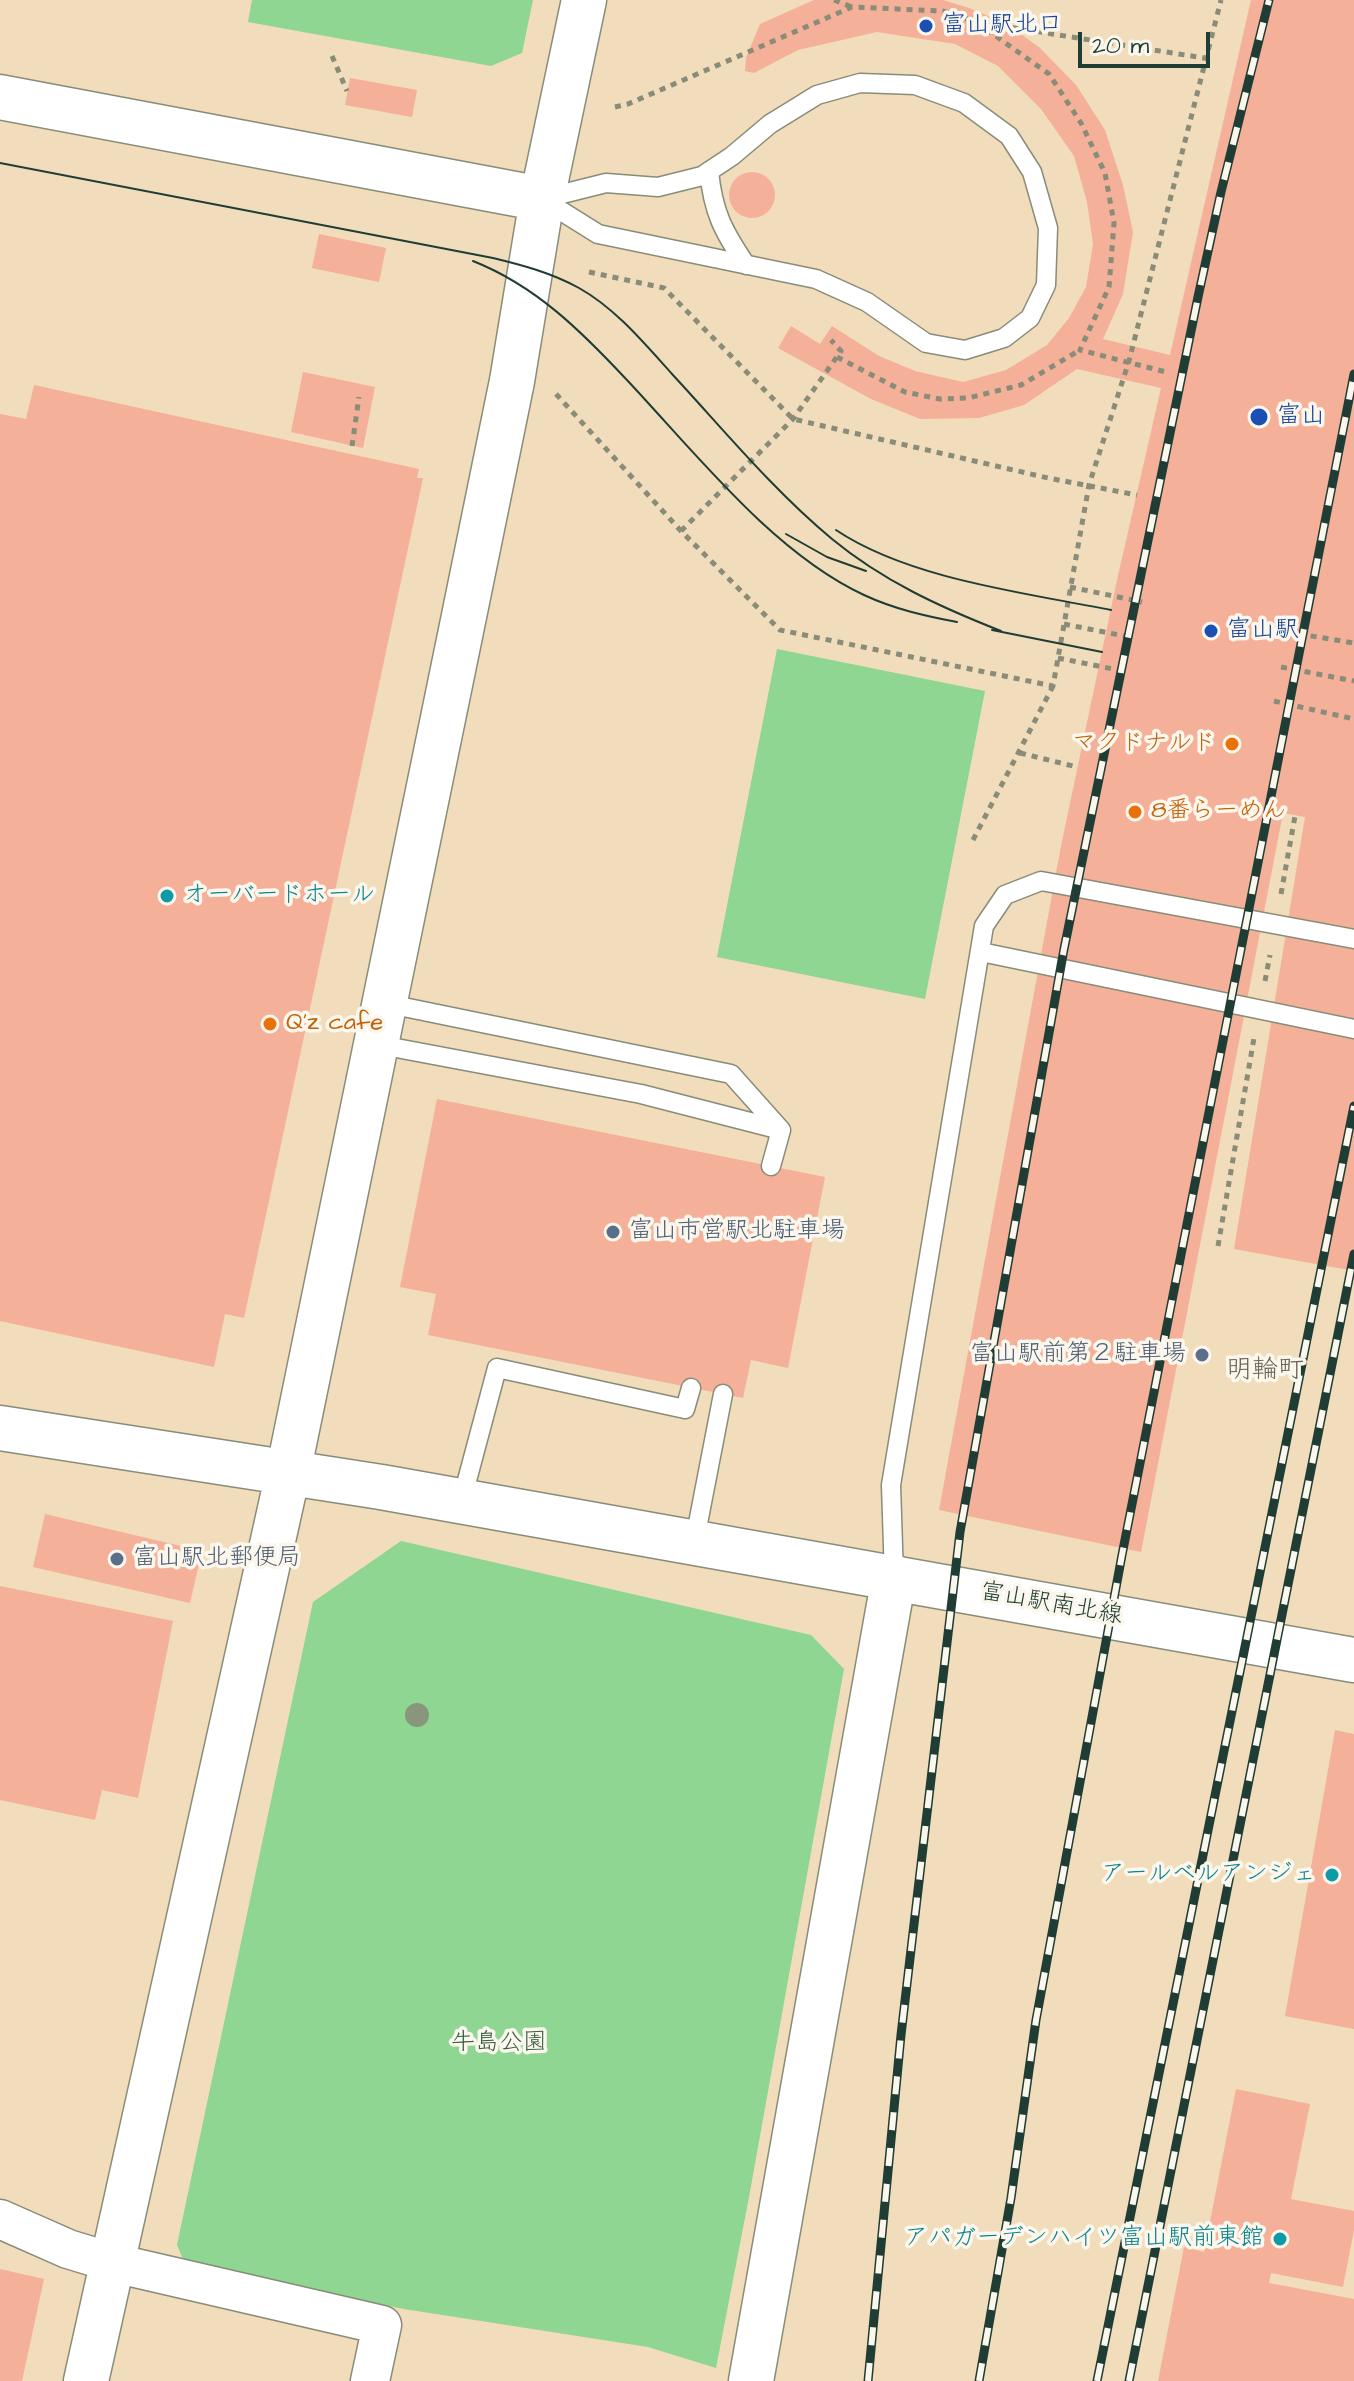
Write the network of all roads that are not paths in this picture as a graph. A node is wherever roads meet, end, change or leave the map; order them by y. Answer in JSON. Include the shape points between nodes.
{"nodes":[{"id":1,"x":584,"y":0,"type":"edge"},
{"id":2,"x":0,"y":97,"type":"edge"},
{"id":3,"x":709,"y":171,"type":"junction"},
{"id":4,"x":542,"y":199,"type":"junction"},
{"id":5,"x":746,"y":265,"type":"junction"},
{"id":6,"x":1354,"y":939,"type":"edge"},
{"id":7,"x":981,"y":952,"type":"junction"},
{"id":8,"x":379,"y":1023,"type":"junction"},
{"id":9,"x":1354,"y":1029,"type":"edge"},
{"id":10,"x":781,"y":1130,"type":"junction"},
{"id":11,"x":771,"y":1166,"type":"dead end"},
{"id":12,"x":691,"y":1388,"type":"dead end"},
{"id":13,"x":723,"y":1394,"type":"dead end"},
{"id":14,"x":0,"y":1428,"type":"edge"},
{"id":15,"x":288,"y":1473,"type":"junction"},
{"id":16,"x":461,"y":1503,"type":"junction"},
{"id":17,"x":694,"y":1545,"type":"junction"},
{"id":18,"x":894,"y":1577,"type":"junction"},
{"id":19,"x":1354,"y":1660,"type":"edge"},
{"id":20,"x":0,"y":2219,"type":"edge"},
{"id":21,"x":114,"y":2263,"type":"junction"},
{"id":22,"x":86,"y":2381,"type":"edge"},
{"id":23,"x":370,"y":2381,"type":"edge"},
{"id":24,"x":751,"y":2381,"type":"edge"}],
"edges":[{"from":1,"to":4,"type":"street"},
{"from":2,"to":4,"type":"street"},
{"from":3,"to":4,"type":"lane","via":[[658,187],[606,183]]},
{"from":3,"to":5,"type":"lane","via":[[723,232]]},
{"from":3,"to":5,"type":"lane","via":[[817,95],[860,83],[915,85],[964,103],[1009,136],[1032,172],[1048,228],[1046,285],[1030,318],[1004,338],[965,350],[926,343],[867,302],[816,279]]},
{"from":4,"to":5,"type":"lane","via":[[598,234]]},
{"from":4,"to":8,"type":"street","via":[[512,381]]},
{"from":6,"to":7,"type":"lane","via":[[1041,881],[1005,895],[984,926]]},
{"from":7,"to":9,"type":"lane"},
{"from":7,"to":18,"type":"lane","via":[[891,1485]]},
{"from":8,"to":10,"type":"lane"},
{"from":8,"to":10,"type":"lane","via":[[731,1074]]},
{"from":8,"to":15,"type":"street"},
{"from":10,"to":11,"type":"lane"},
{"from":12,"to":16,"type":"lane","via":[[685,1409],[497,1368]]},
{"from":13,"to":17,"type":"lane"},
{"from":14,"to":15,"type":"street","name":"富山駅南北線"},
{"from":15,"to":16,"type":"street","name":"富山駅南北線"},
{"from":15,"to":21,"type":"street"},
{"from":16,"to":17,"type":"street","name":"富山駅南北線"},
{"from":17,"to":18,"type":"street","name":"富山駅南北線"},
{"from":18,"to":19,"type":"street","name":"富山駅南北線"},
{"from":18,"to":24,"type":"street"},
{"from":20,"to":21,"type":"street"},
{"from":21,"to":22,"type":"street"},
{"from":21,"to":23,"type":"street","via":[[382,2325]]}]}
